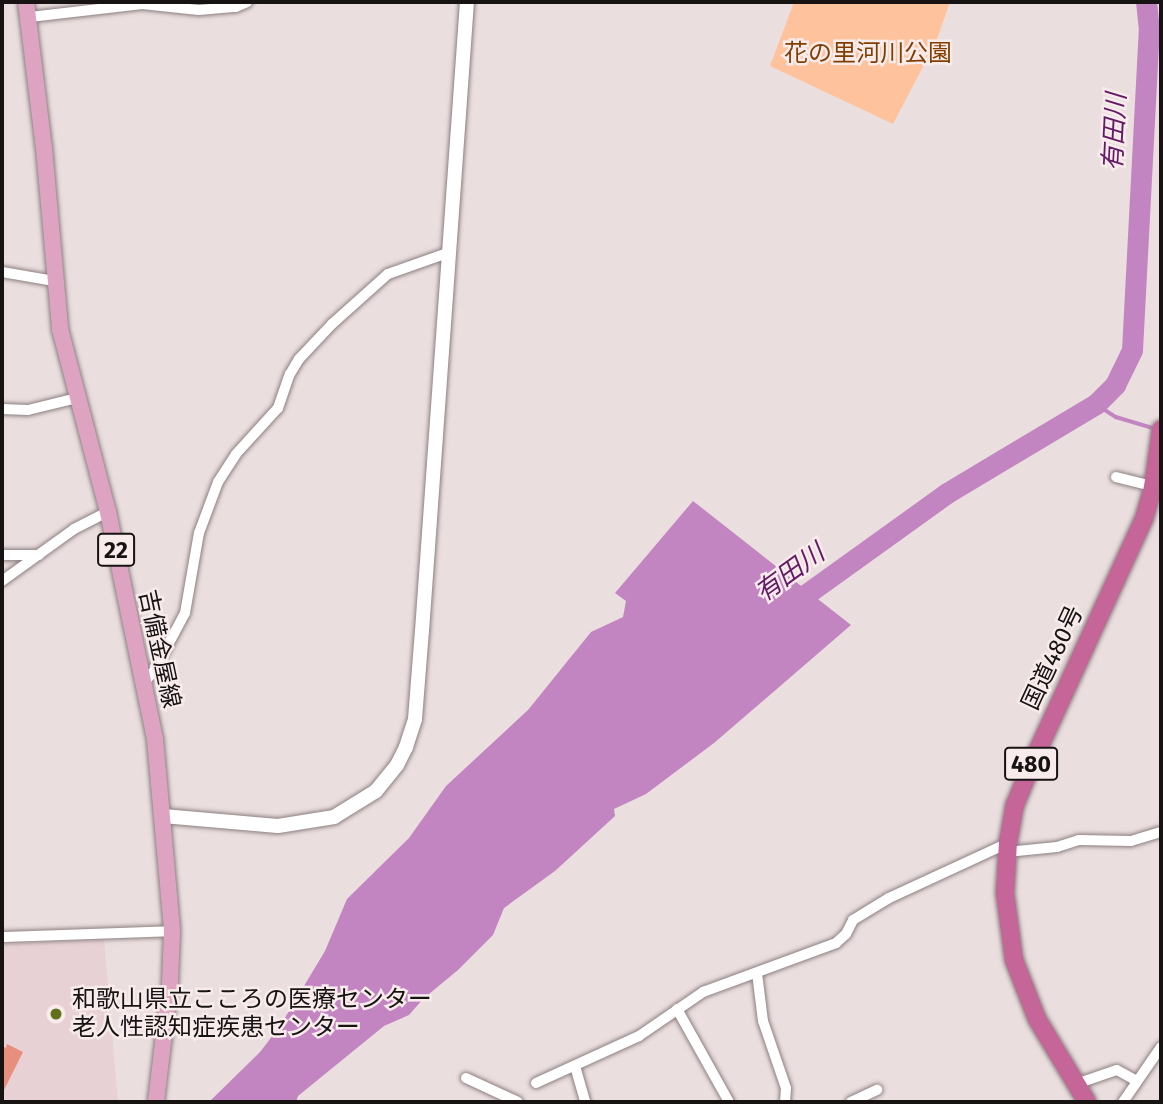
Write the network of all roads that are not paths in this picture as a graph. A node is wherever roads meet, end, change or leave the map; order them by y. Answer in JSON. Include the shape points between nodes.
{"nodes":[{"id":1,"x":247,"y":2,"type":"edge"},
{"id":2,"x":467,"y":2,"type":"edge"},
{"id":3,"x":28,"y":10,"type":"edge"},
{"id":4,"x":450,"y":252,"type":"junction"},
{"id":5,"x":2,"y":272,"type":"edge"},
{"id":6,"x":54,"y":281,"type":"junction"},
{"id":7,"x":77,"y":398,"type":"junction"},
{"id":8,"x":2,"y":410,"type":"edge"},
{"id":9,"x":1161,"y":430,"type":"edge"},
{"id":10,"x":1116,"y":477,"type":"dead end"},
{"id":11,"x":1157,"y":488,"type":"edge"},
{"id":12,"x":108,"y":512,"type":"junction"},
{"id":13,"x":2,"y":555,"type":"edge"},
{"id":14,"x":40,"y":555,"type":"junction"},
{"id":15,"x":2,"y":582,"type":"edge"},
{"id":16,"x":143,"y":684,"type":"junction"},
{"id":17,"x":163,"y":816,"type":"junction"},
{"id":18,"x":1161,"y":832,"type":"edge"},
{"id":19,"x":1007,"y":848,"type":"junction"},
{"id":20,"x":172,"y":931,"type":"junction"},
{"id":21,"x":2,"y":937,"type":"edge"},
{"id":22,"x":757,"y":973,"type":"junction"},
{"id":23,"x":677,"y":1009,"type":"junction"},
{"id":24,"x":1161,"y":1047,"type":"edge"},
{"id":25,"x":575,"y":1066,"type":"junction"},
{"id":26,"x":467,"y":1077,"type":"dead end"},
{"id":27,"x":1138,"y":1081,"type":"junction"},
{"id":28,"x":536,"y":1083,"type":"dead end"},
{"id":29,"x":1076,"y":1084,"type":"junction"},
{"id":30,"x":877,"y":1090,"type":"dead end"},
{"id":31,"x":156,"y":1102,"type":"edge"},
{"id":32,"x":518,"y":1102,"type":"edge"},
{"id":33,"x":585,"y":1102,"type":"edge"},
{"id":34,"x":729,"y":1102,"type":"edge"},
{"id":35,"x":785,"y":1102,"type":"edge"},
{"id":36,"x":851,"y":1102,"type":"edge"},
{"id":37,"x":1087,"y":1102,"type":"edge"},
{"id":38,"x":1124,"y":1102,"type":"edge"}],
"edges":[{"from":1,"to":3,"type":"street","via":[[199,10],[142,4]]},
{"from":2,"to":4,"type":"street"},
{"from":3,"to":6,"type":"main road","name":"吉備金屋線","number":"22"},
{"from":4,"to":16,"type":"street","via":[[388,274],[299,359],[278,408],[236,454],[218,482],[199,533],[185,613]]},
{"from":4,"to":17,"type":"street","via":[[415,719],[397,765],[376,791],[334,817],[278,825]]},
{"from":5,"to":6,"type":"street"},
{"from":6,"to":7,"type":"main road","name":"吉備金屋線","number":"22"},
{"from":7,"to":8,"type":"street","via":[[27,410]]},
{"from":7,"to":12,"type":"main road","name":"吉備金屋線","number":"22"},
{"from":9,"to":11,"type":"highway","name":"国道480号","number":"480"},
{"from":10,"to":11,"type":"street"},
{"from":11,"to":19,"type":"highway","name":"国道480号","number":"480","via":[[1028,772]]},
{"from":12,"to":14,"type":"street","via":[[74,529]]},
{"from":12,"to":16,"type":"main road","name":"吉備金屋線","number":"22"},
{"from":13,"to":14,"type":"street"},
{"from":14,"to":15,"type":"street"},
{"from":16,"to":17,"type":"main road","name":"吉備金屋線","number":"22","via":[[155,739]]},
{"from":17,"to":20,"type":"main road","name":"吉備金屋線","number":"22"},
{"from":18,"to":19,"type":"street","via":[[1131,841],[1079,840],[1057,846]]},
{"from":19,"to":22,"type":"street","via":[[889,898],[853,920],[836,943]]},
{"from":19,"to":29,"type":"highway","name":"国道480号","number":"480","via":[[1005,894],[1014,960],[1037,1019]]},
{"from":20,"to":21,"type":"street"},
{"from":20,"to":31,"type":"main road","name":"吉備金屋線","number":"22"},
{"from":22,"to":23,"type":"street","via":[[703,992]]},
{"from":22,"to":35,"type":"street","via":[[764,1028],[786,1088]]},
{"from":23,"to":25,"type":"street","via":[[639,1036]]},
{"from":23,"to":34,"type":"street"},
{"from":24,"to":27,"type":"street"},
{"from":25,"to":28,"type":"street"},
{"from":25,"to":33,"type":"street"},
{"from":26,"to":32,"type":"street"},
{"from":27,"to":29,"type":"street","via":[[1117,1070]]},
{"from":27,"to":38,"type":"street"},
{"from":29,"to":37,"type":"highway","name":"国道480号","number":"480"},
{"from":30,"to":36,"type":"street"}]}
